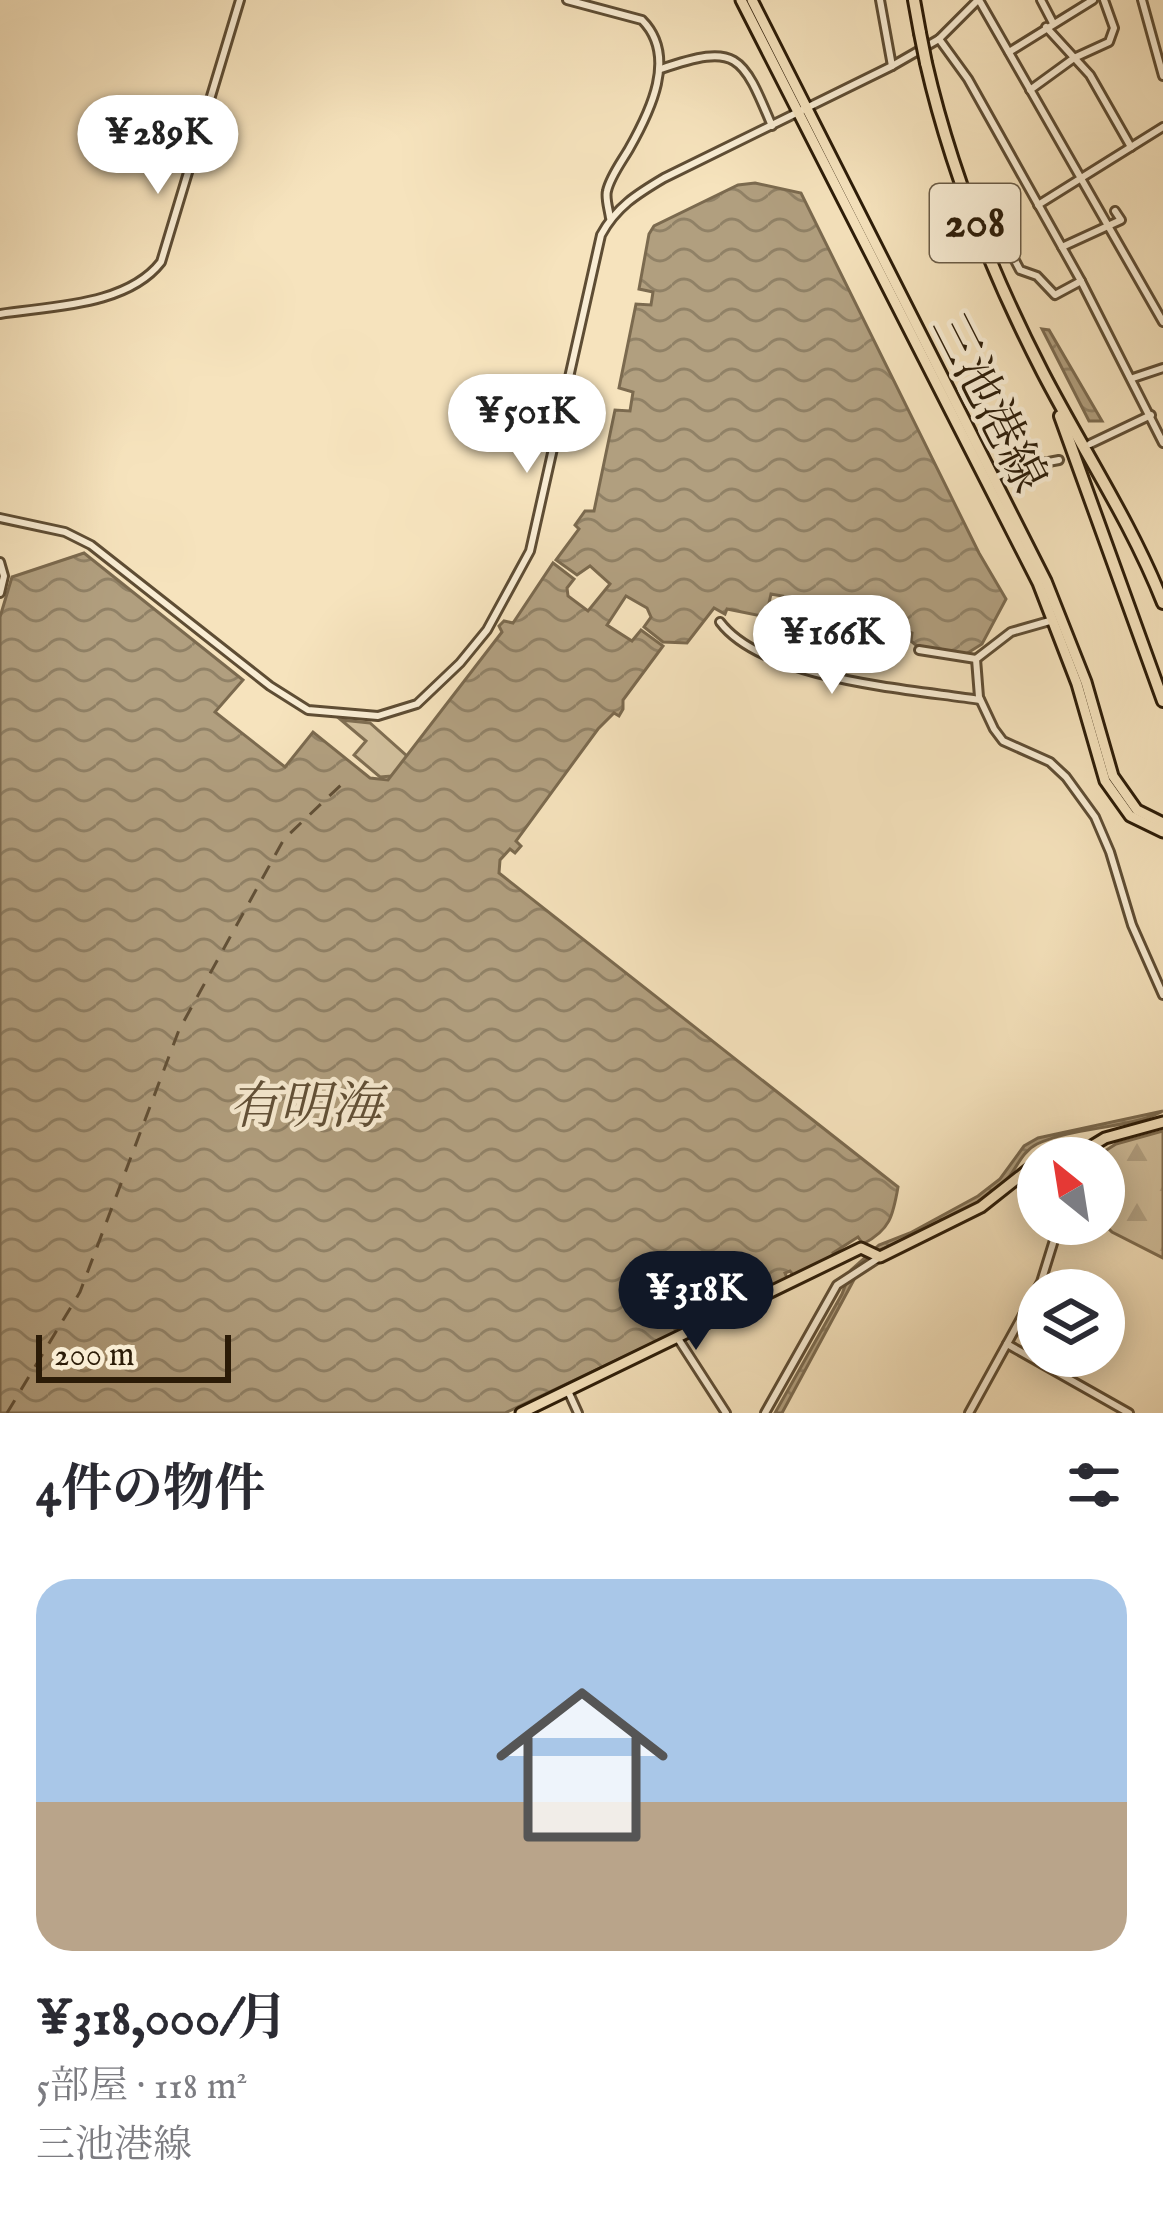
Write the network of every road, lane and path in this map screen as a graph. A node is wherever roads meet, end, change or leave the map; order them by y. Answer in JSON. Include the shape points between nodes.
{"nodes":[{"id":1,"x":240,"y":0,"type":"edge"},
{"id":2,"x":567,"y":0,"type":"edge"},
{"id":3,"x":741,"y":0,"type":"edge"},
{"id":4,"x":752,"y":0,"type":"edge"},
{"id":5,"x":880,"y":0,"type":"edge"},
{"id":6,"x":914,"y":0,"type":"edge"},
{"id":7,"x":978,"y":0,"type":"edge"},
{"id":8,"x":1094,"y":0,"type":"edge"},
{"id":9,"x":1104,"y":0,"type":"edge"},
{"id":10,"x":1142,"y":0,"type":"edge"},
{"id":11,"x":1043,"y":1,"type":"edge"},
{"id":12,"x":1049,"y":25,"type":"junction"},
{"id":13,"x":939,"y":39,"type":"junction"},
{"id":14,"x":1009,"y":52,"type":"junction"},
{"id":15,"x":1074,"y":58,"type":"junction"},
{"id":16,"x":892,"y":66,"type":"junction"},
{"id":17,"x":661,"y":69,"type":"junction"},
{"id":18,"x":1163,"y":76,"type":"edge"},
{"id":19,"x":1030,"y":89,"type":"junction"},
{"id":20,"x":801,"y":111,"type":"junction"},
{"id":21,"x":772,"y":125,"type":"junction"},
{"id":22,"x":1163,"y":127,"type":"edge"},
{"id":23,"x":1131,"y":148,"type":"junction"},
{"id":24,"x":1082,"y":180,"type":"junction"},
{"id":25,"x":1038,"y":206,"type":"junction"},
{"id":26,"x":1115,"y":211,"type":"dead end"},
{"id":27,"x":610,"y":218,"type":"junction"},
{"id":28,"x":1110,"y":226,"type":"junction"},
{"id":29,"x":1000,"y":232,"type":"dead end"},
{"id":30,"x":1062,"y":247,"type":"junction"},
{"id":31,"x":1081,"y":281,"type":"junction"},
{"id":32,"x":0,"y":314,"type":"edge"},
{"id":33,"x":1163,"y":322,"type":"edge"},
{"id":34,"x":1163,"y":368,"type":"edge"},
{"id":35,"x":1045,"y":376,"type":"junction"},
{"id":36,"x":1132,"y":378,"type":"junction"},
{"id":37,"x":1151,"y":416,"type":"junction"},
{"id":38,"x":1163,"y":443,"type":"edge"},
{"id":39,"x":1090,"y":444,"type":"tunnel mouth"},
{"id":40,"x":1059,"y":460,"type":"tunnel mouth"},
{"id":41,"x":994,"y":478,"type":"junction"},
{"id":42,"x":0,"y":518,"type":"edge"},
{"id":43,"x":0,"y":562,"type":"edge"},
{"id":44,"x":0,"y":593,"type":"edge"},
{"id":45,"x":1163,"y":603,"type":"edge"},
{"id":46,"x":1058,"y":618,"type":"junction"},
{"id":47,"x":720,"y":622,"type":"dead end"},
{"id":48,"x":919,"y":650,"type":"dead end"},
{"id":49,"x":976,"y":659,"type":"junction"},
{"id":50,"x":980,"y":700,"type":"junction"},
{"id":51,"x":1163,"y":701,"type":"edge"},
{"id":52,"x":1163,"y":828,"type":"edge"},
{"id":53,"x":1163,"y":995,"type":"edge"},
{"id":54,"x":1163,"y":1122,"type":"edge"},
{"id":55,"x":1109,"y":1137,"type":"edge"},
{"id":56,"x":1017,"y":1179,"type":"edge"},
{"id":57,"x":1052,"y":1245,"type":"edge"},
{"id":58,"x":873,"y":1254,"type":"junction"},
{"id":59,"x":677,"y":1337,"type":"junction"},
{"id":60,"x":1007,"y":1344,"type":"junction"},
{"id":61,"x":568,"y":1390,"type":"junction"},
{"id":62,"x":520,"y":1413,"type":"edge"},
{"id":63,"x":578,"y":1413,"type":"edge"},
{"id":64,"x":726,"y":1413,"type":"edge"},
{"id":65,"x":765,"y":1413,"type":"edge"},
{"id":66,"x":969,"y":1413,"type":"edge"},
{"id":67,"x":1130,"y":1413,"type":"edge"}],
"edges":[{"from":1,"to":32,"type":"street","via":[[151,275],[117,293]]},
{"from":2,"to":17,"type":"street","via":[[642,20],[656,38]]},
{"from":3,"to":20,"type":"main road","name":"三池港線"},
{"from":4,"to":20,"type":"main road","name":"三池港線"},
{"from":5,"to":16,"type":"street"},
{"from":6,"to":35,"type":"highway","number":"208","bridge":true,"via":[[973,219]]},
{"from":7,"to":13,"type":"street"},
{"from":7,"to":14,"type":"street"},
{"from":8,"to":12,"type":"street"},
{"from":9,"to":15,"type":"street","via":[[1112,38]]},
{"from":10,"to":18,"type":"street"},
{"from":11,"to":12,"type":"street"},
{"from":12,"to":14,"type":"street"},
{"from":12,"to":15,"type":"street"},
{"from":13,"to":16,"type":"street"},
{"from":13,"to":25,"type":"street"},
{"from":14,"to":19,"type":"street"},
{"from":15,"to":19,"type":"street"},
{"from":15,"to":23,"type":"street"},
{"from":16,"to":20,"type":"street"},
{"from":17,"to":21,"type":"street","via":[[721,53],[734,59]]},
{"from":17,"to":27,"type":"street","via":[[606,193]]},
{"from":19,"to":24,"type":"street"},
{"from":20,"to":21,"type":"street"},
{"from":20,"to":41,"type":"main road","name":"三池港線"},
{"from":20,"to":46,"type":"main road","name":"三池港線"},
{"from":21,"to":27,"type":"street","via":[[664,178]]},
{"from":22,"to":23,"type":"street"},
{"from":23,"to":24,"type":"street"},
{"from":24,"to":25,"type":"street"},
{"from":24,"to":28,"type":"street"},
{"from":25,"to":30,"type":"street"},
{"from":26,"to":28,"type":"street","via":[[1121,220]]},
{"from":27,"to":42,"type":"street","via":[[530,551],[487,630],[417,704],[378,716],[308,710],[91,545]]},
{"from":28,"to":30,"type":"street"},
{"from":28,"to":33,"type":"street"},
{"from":29,"to":31,"type":"street","via":[[1020,270],[1054,295]]},
{"from":30,"to":31,"type":"street"},
{"from":31,"to":36,"type":"street"},
{"from":34,"to":36,"type":"street"},
{"from":35,"to":45,"type":"highway","number":"208"},
{"from":35,"to":51,"type":"highway","number":"208"},
{"from":36,"to":37,"type":"street"},
{"from":37,"to":38,"type":"street"},
{"from":37,"to":39,"type":"street"},
{"from":40,"to":41,"type":"street"},
{"from":41,"to":46,"type":"main road","name":"三池港線"},
{"from":43,"to":44,"type":"street"},
{"from":46,"to":49,"type":"street","via":[[1011,632]]},
{"from":46,"to":52,"type":"main road","name":"三池港線","via":[[1112,794],[1130,816]]},
{"from":47,"to":50,"type":"street","via":[[730,636],[801,671]]},
{"from":48,"to":49,"type":"street"},
{"from":49,"to":50,"type":"street"},
{"from":50,"to":53,"type":"street","via":[[1003,740],[1049,762],[1095,817]]},
{"from":54,"to":55,"type":"main road"},
{"from":56,"to":58,"type":"main road","via":[[981,1207]]},
{"from":57,"to":60,"type":"street"},
{"from":58,"to":59,"type":"main road","via":[[861,1248]]},
{"from":58,"to":65,"type":"street","via":[[836,1286]]},
{"from":59,"to":61,"type":"main road"},
{"from":59,"to":64,"type":"street"},
{"from":60,"to":66,"type":"street"},
{"from":60,"to":67,"type":"street"},
{"from":61,"to":62,"type":"main road"},
{"from":61,"to":63,"type":"street"}]}
